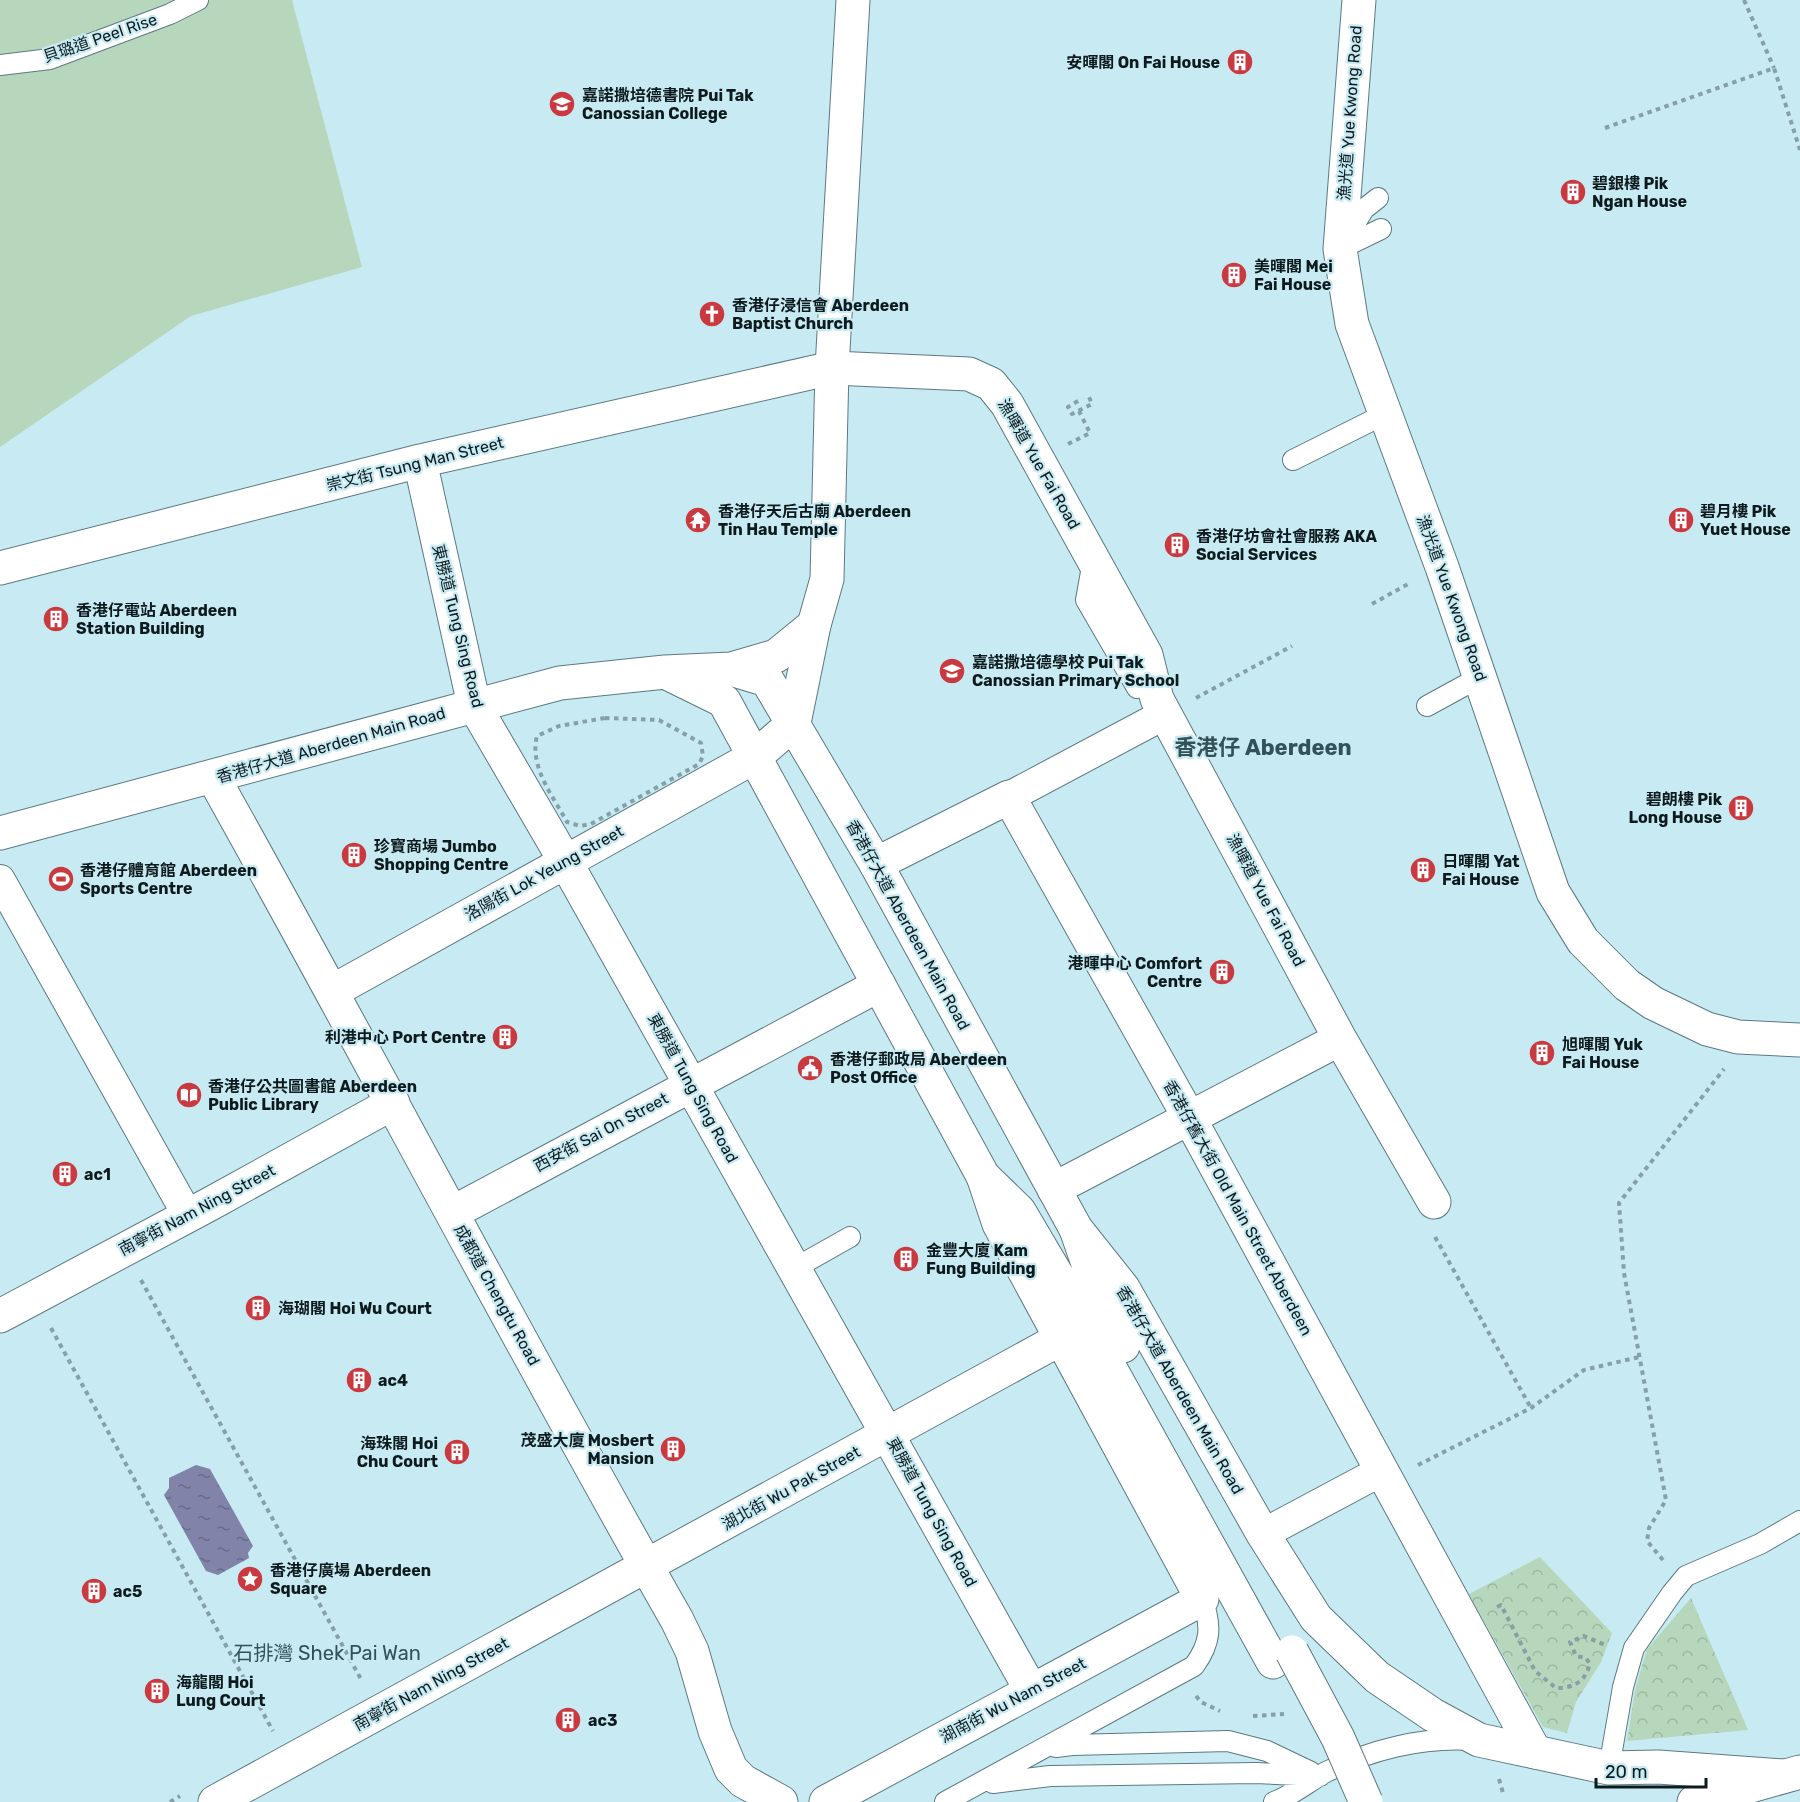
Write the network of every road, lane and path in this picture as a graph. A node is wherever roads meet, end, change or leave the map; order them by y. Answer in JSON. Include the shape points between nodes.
{"nodes":[{"id":1,"x":198,"y":0,"type":"edge"},
{"id":2,"x":853,"y":0,"type":"edge"},
{"id":3,"x":1359,"y":0,"type":"edge"},
{"id":4,"x":1744,"y":0,"type":"edge"},
{"id":5,"x":0,"y":65,"type":"edge"},
{"id":6,"x":1774,"y":68,"type":"junction"},
{"id":7,"x":1605,"y":128,"type":"dead end"},
{"id":8,"x":1800,"y":150,"type":"edge"},
{"id":9,"x":1378,"y":198,"type":"dead end"},
{"id":10,"x":1381,"y":229,"type":"dead end"},
{"id":11,"x":1340,"y":249,"type":"junction"},
{"id":12,"x":832,"y":368,"type":"junction"},
{"id":13,"x":1089,"y":397,"type":"dead end"},
{"id":14,"x":1078,"y":401,"type":"dead end"},
{"id":15,"x":1079,"y":411,"type":"junction"},
{"id":16,"x":1385,"y":414,"type":"junction"},
{"id":17,"x":1060,"y":448,"type":"dead end"},
{"id":18,"x":1293,"y":460,"type":"dead end"},
{"id":19,"x":420,"y":461,"type":"junction"},
{"id":20,"x":1094,"y":560,"type":"junction"},
{"id":21,"x":0,"y":568,"type":"edge"},
{"id":22,"x":1412,"y":582,"type":"dead end"},
{"id":23,"x":1371,"y":604,"type":"dead end"},
{"id":24,"x":814,"y":626,"type":"junction"},
{"id":25,"x":1292,"y":646,"type":"dead end"},
{"id":26,"x":731,"y":669,"type":"junction"},
{"id":27,"x":665,"y":672,"type":"junction"},
{"id":28,"x":1480,"y":678,"type":"junction"},
{"id":29,"x":1163,"y":700,"type":"junction"},
{"id":30,"x":474,"y":705,"type":"junction"},
{"id":31,"x":1427,"y":706,"type":"dead end"},
{"id":32,"x":794,"y":723,"type":"junction"},
{"id":33,"x":686,"y":734,"type":"joint"},
{"id":34,"x":756,"y":756,"type":"junction"},
{"id":35,"x":213,"y":777,"type":"junction"},
{"id":36,"x":1009,"y":796,"type":"junction"},
{"id":37,"x":0,"y":834,"type":"edge"},
{"id":38,"x":565,"y":861,"type":"junction"},
{"id":39,"x":876,"y":864,"type":"junction"},
{"id":40,"x":0,"y":880,"type":"edge"},
{"id":41,"x":879,"y":985,"type":"junction"},
{"id":42,"x":333,"y":991,"type":"junction"},
{"id":43,"x":1340,"y":1039,"type":"junction"},
{"id":44,"x":1800,"y":1040,"type":"edge"},
{"id":45,"x":1730,"y":1062,"type":"dead end"},
{"id":46,"x":691,"y":1084,"type":"junction"},
{"id":47,"x":393,"y":1103,"type":"junction"},
{"id":48,"x":1190,"y":1119,"type":"junction"},
{"id":49,"x":983,"y":1176,"type":"junction"},
{"id":50,"x":1054,"y":1189,"type":"junction"},
{"id":51,"x":452,"y":1213,"type":"junction"},
{"id":52,"x":187,"y":1214,"type":"junction"},
{"id":53,"x":1432,"y":1215,"type":"joint"},
{"id":54,"x":1076,"y":1228,"type":"junction"},
{"id":55,"x":850,"y":1237,"type":"dead end"},
{"id":56,"x":795,"y":1268,"type":"junction"},
{"id":57,"x":136,"y":1271,"type":"dead end"},
{"id":58,"x":0,"y":1316,"type":"edge"},
{"id":59,"x":46,"y":1320,"type":"dead end"},
{"id":60,"x":1062,"y":1338,"type":"junction"},
{"id":61,"x":1639,"y":1357,"type":"junction"},
{"id":62,"x":1531,"y":1408,"type":"junction"},
{"id":63,"x":888,"y":1435,"type":"junction"},
{"id":64,"x":1417,"y":1466,"type":"dead end"},
{"id":65,"x":1381,"y":1470,"type":"junction"},
{"id":66,"x":1800,"y":1521,"type":"edge"},
{"id":67,"x":1263,"y":1534,"type":"junction"},
{"id":68,"x":646,"y":1566,"type":"junction"},
{"id":69,"x":1672,"y":1593,"type":"junction"},
{"id":70,"x":1202,"y":1599,"type":"junction"},
{"id":71,"x":1492,"y":1610,"type":"dead end"},
{"id":72,"x":1283,"y":1657,"type":"junction"},
{"id":73,"x":1631,"y":1658,"type":"junction"},
{"id":74,"x":366,"y":1689,"type":"dead end"},
{"id":75,"x":1031,"y":1690,"type":"junction"},
{"id":76,"x":276,"y":1737,"type":"dead end"},
{"id":77,"x":1479,"y":1740,"type":"junction"},
{"id":78,"x":1534,"y":1752,"type":"junction"},
{"id":79,"x":1036,"y":1753,"type":"junction"},
{"id":80,"x":1609,"y":1768,"type":"junction"},
{"id":81,"x":1794,"y":1774,"type":"edge"},
{"id":82,"x":1320,"y":1776,"type":"junction"},
{"id":83,"x":968,"y":1790,"type":"junction"},
{"id":84,"x":215,"y":1802,"type":"edge"},
{"id":85,"x":781,"y":1802,"type":"edge"},
{"id":86,"x":826,"y":1802,"type":"edge"},
{"id":87,"x":945,"y":1802,"type":"edge"},
{"id":88,"x":1274,"y":1802,"type":"edge"},
{"id":89,"x":1342,"y":1802,"type":"edge"},
{"id":90,"x":1366,"y":1802,"type":"edge"},
{"id":91,"x":1694,"y":1802,"type":"edge"}],
"edges":[{"from":1,"to":5,"type":"lane","name":"貝璐道 Peel Rise","via":[[50,59]]},
{"from":2,"to":12,"type":"street"},
{"from":3,"to":11,"type":"street","name":"漁光道 Yue Kwong Road"},
{"from":4,"to":6,"type":"path"},
{"from":6,"to":7,"type":"path"},
{"from":6,"to":8,"type":"path"},
{"from":9,"to":11,"type":"lane","via":[[1364,209]]},
{"from":10,"to":11,"type":"lane"},
{"from":11,"to":16,"type":"street","name":"漁光道 Yue Kwong Road","via":[[1352,324]]},
{"from":12,"to":19,"type":"street","name":"崇文街 Tsung Man Street"},
{"from":12,"to":20,"type":"street","name":"漁暉道 Yue Fai Road","via":[[969,374],[991,384],[1007,404]]},
{"from":12,"to":24,"type":"street","via":[[830,553]]},
{"from":13,"to":15,"type":"path","via":[[1092,404]]},
{"from":14,"to":15,"type":"path","via":[[1068,407],[1072,414]]},
{"from":15,"to":17,"type":"path","via":[[1090,433]]},
{"from":16,"to":18,"type":"lane"},
{"from":16,"to":28,"type":"street","name":"漁光道 Yue Kwong Road"},
{"from":19,"to":21,"type":"street","name":"崇文街 Tsung Man Street"},
{"from":19,"to":30,"type":"street","name":"東勝道 Tung Sing Road"},
{"from":20,"to":29,"type":"street","name":"漁暉道 Yue Fai Road","via":[[1146,655]]},
{"from":20,"to":29,"type":"lane","via":[[1086,600]]},
{"from":22,"to":23,"type":"path"},
{"from":24,"to":26,"type":"street","via":[[777,656]]},
{"from":24,"to":32,"type":"street"},
{"from":25,"to":29,"type":"path"},
{"from":26,"to":27,"type":"street","name":"香港仔大道 Aberdeen Main Road"},
{"from":26,"to":32,"type":"street","name":"香港仔大道 Aberdeen Main Road","via":[[767,680]]},
{"from":27,"to":30,"type":"street","name":"香港仔大道 Aberdeen Main Road","via":[[560,683]]},
{"from":27,"to":34,"type":"street","via":[[723,701]]},
{"from":28,"to":31,"type":"lane"},
{"from":28,"to":44,"type":"street","name":"漁光道 Yue Kwong Road","via":[[1553,892],[1583,941],[1627,985],[1678,1017],[1738,1037]]},
{"from":29,"to":36,"type":"street"},
{"from":29,"to":43,"type":"street","name":"漁暉道 Yue Fai Road"},
{"from":30,"to":35,"type":"street","name":"香港仔大道 Aberdeen Main Road"},
{"from":30,"to":38,"type":"street","name":"東勝道 Tung Sing Road"},
{"from":32,"to":34,"type":"street","name":"洛陽街 Lok Yeung Street"},
{"from":32,"to":39,"type":"street","name":"香港仔大道 Aberdeen Main Road"},
{"from":33,"to":33,"type":"path","via":[[658,720],[605,718],[558,726],[537,736],[535,764],[567,822],[591,824],[699,764],[703,756],[701,743]]},
{"from":34,"to":38,"type":"street","name":"洛陽街 Lok Yeung Street"},
{"from":34,"to":41,"type":"street"},
{"from":35,"to":37,"type":"street","name":"香港仔大道 Aberdeen Main Road"},
{"from":35,"to":42,"type":"street","name":"成都道 Chengtu Road"},
{"from":36,"to":39,"type":"street"},
{"from":36,"to":48,"type":"street","name":"香港仔舊大街 Old Main Street Aberdeen"},
{"from":38,"to":42,"type":"street","name":"洛陽街 Lok Yeung Street"},
{"from":38,"to":46,"type":"street","name":"東勝道 Tung Sing Road"},
{"from":39,"to":50,"type":"street","name":"香港仔大道 Aberdeen Main Road"},
{"from":40,"to":52,"type":"street"},
{"from":41,"to":46,"type":"street","name":"西安街 Sai On Street"},
{"from":41,"to":49,"type":"street"},
{"from":42,"to":47,"type":"street","name":"成都道 Chengtu Road"},
{"from":43,"to":48,"type":"street"},
{"from":43,"to":53,"type":"street","name":"漁暉道 Yue Fai Road"},
{"from":45,"to":61,"type":"path","via":[[1619,1203],[1624,1273]]},
{"from":46,"to":51,"type":"street","name":"西安街 Sai On Street"},
{"from":46,"to":56,"type":"street","name":"東勝道 Tung Sing Road"},
{"from":47,"to":51,"type":"street","name":"成都道 Chengtu Road"},
{"from":47,"to":52,"type":"street","name":"南寧街 Nam Ning Street"},
{"from":48,"to":50,"type":"street"},
{"from":48,"to":65,"type":"street","name":"香港仔舊大街 Old Main Street Aberdeen"},
{"from":49,"to":60,"type":"street","via":[[999,1224]]},
{"from":49,"to":72,"type":"street","via":[[1019,1211]]},
{"from":50,"to":54,"type":"street","name":"香港仔大道 Aberdeen Main Road"},
{"from":51,"to":68,"type":"street","name":"成都道 Chengtu Road"},
{"from":52,"to":58,"type":"street","name":"南寧街 Nam Ning Street"},
{"from":53,"to":62,"type":"path"},
{"from":54,"to":67,"type":"street","name":"香港仔大道 Aberdeen Main Road","via":[[1123,1288]]},
{"from":54,"to":72,"type":"street","via":[[1104,1310]]},
{"from":55,"to":56,"type":"lane"},
{"from":56,"to":63,"type":"street","name":"東勝道 Tung Sing Road"},
{"from":57,"to":74,"type":"path"},
{"from":59,"to":76,"type":"path"},
{"from":60,"to":63,"type":"street","name":"湖北街 Wu Pak Street"},
{"from":60,"to":70,"type":"street"},
{"from":61,"to":62,"type":"path","via":[[1584,1370]]},
{"from":61,"to":69,"type":"path","via":[[1666,1500],[1649,1528],[1647,1541],[1671,1570]]},
{"from":62,"to":64,"type":"path"},
{"from":63,"to":68,"type":"street","name":"湖北街 Wu Pak Street"},
{"from":63,"to":75,"type":"street","name":"東勝道 Tung Sing Road"},
{"from":65,"to":67,"type":"street"},
{"from":65,"to":78,"type":"street","name":"香港仔舊大街 Old Main Street Aberdeen"},
{"from":66,"to":69,"type":"lane","via":[[1760,1544],[1686,1576]]},
{"from":67,"to":77,"type":"street","name":"香港仔大道 Aberdeen Main Road","via":[[1316,1618],[1338,1641],[1377,1677]]},
{"from":68,"to":84,"type":"street","name":"南寧街 Nam Ning Street"},
{"from":68,"to":85,"type":"street","name":"成都道 Chengtu Road","via":[[692,1651],[715,1731],[731,1768],[743,1781]]},
{"from":69,"to":73,"type":"lane","via":[[1648,1625]]},
{"from":70,"to":75,"type":"street","name":"湖南街 Wu Nam Street"},
{"from":70,"to":79,"type":"lane","via":[[1209,1617],[1210,1636],[1205,1652],[1194,1666]]},
{"from":71,"to":73,"type":"path","via":[[1501,1605],[1535,1671],[1556,1688],[1576,1685],[1586,1677],[1590,1664],[1586,1658],[1576,1656],[1570,1642],[1584,1636]]},
{"from":72,"to":89,"type":"street"},
{"from":72,"to":90,"type":"street","bridge":true,"via":[[1338,1738]]},
{"from":73,"to":80,"type":"lane"},
{"from":75,"to":86,"type":"street","name":"湖南街 Wu Nam Street"},
{"from":77,"to":78,"type":"street","name":"香港仔大道 Aberdeen Main Road"},
{"from":77,"to":82,"type":"lane","via":[[1399,1746],[1343,1764]]},
{"from":78,"to":80,"type":"street","name":"香港仔大道 Aberdeen Main Road"},
{"from":79,"to":82,"type":"lane","via":[[1072,1745],[1228,1741],[1267,1751]]},
{"from":79,"to":83,"type":"lane"},
{"from":80,"to":81,"type":"street","name":"香港仔大道 Aberdeen Main Road"},
{"from":81,"to":91,"type":"street"},
{"from":82,"to":83,"type":"lane","via":[[1042,1776],[999,1781]]},
{"from":82,"to":88,"type":"lane"},
{"from":83,"to":87,"type":"lane"}]}
